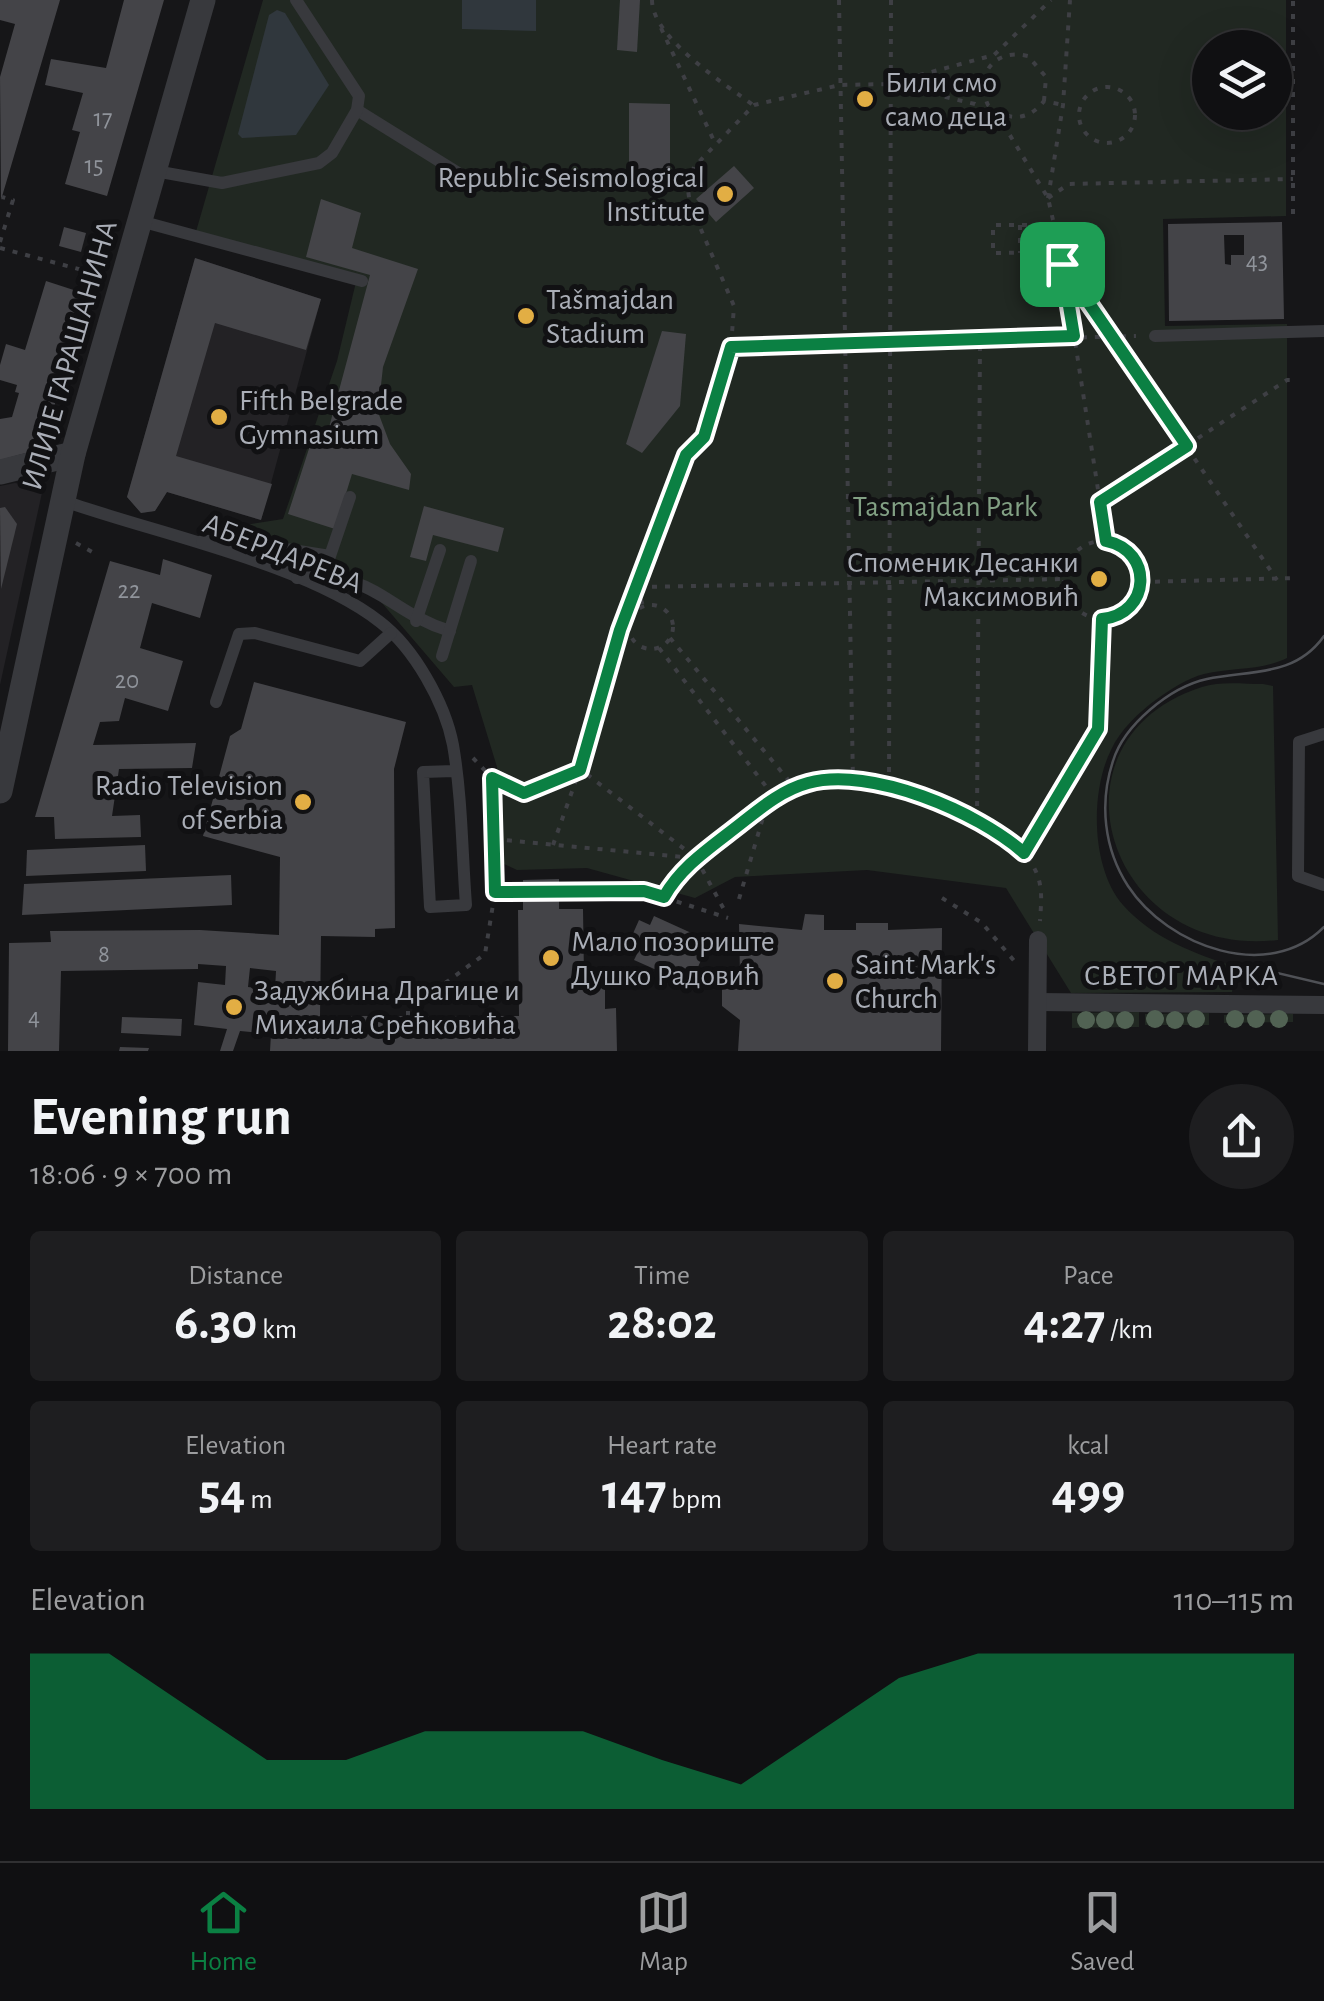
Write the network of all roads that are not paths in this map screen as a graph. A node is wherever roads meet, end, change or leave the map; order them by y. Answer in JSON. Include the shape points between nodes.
{"nodes":[{"id":1,"x":203,"y":0,"type":"edge"},
{"id":2,"x":296,"y":0,"type":"edge"},
{"id":3,"x":358,"y":110,"type":"junction"},
{"id":4,"x":154,"y":171,"type":"junction"},
{"id":5,"x":460,"y":174,"type":"dead end"},
{"id":6,"x":140,"y":221,"type":"junction"},
{"id":7,"x":362,"y":281,"type":"dead end"},
{"id":8,"x":1324,"y":331,"type":"edge"},
{"id":9,"x":1155,"y":336,"type":"road end"},
{"id":10,"x":72,"y":454,"type":"junction"},
{"id":11,"x":0,"y":472,"type":"edge"},
{"id":12,"x":350,"y":497,"type":"dead end"},
{"id":13,"x":61,"y":500,"type":"junction"},
{"id":14,"x":188,"y":541,"type":"junction"},
{"id":15,"x":440,"y":550,"type":"dead end"},
{"id":16,"x":471,"y":561,"type":"dead end"},
{"id":17,"x":296,"y":578,"type":"junction"},
{"id":18,"x":416,"y":621,"type":"junction"},
{"id":19,"x":450,"y":631,"type":"junction"},
{"id":20,"x":391,"y":632,"type":"junction"},
{"id":21,"x":442,"y":656,"type":"dead end"},
{"id":22,"x":216,"y":702,"type":"dead end"},
{"id":23,"x":1324,"y":734,"type":"edge"},
{"id":24,"x":454,"y":771,"type":"junction"},
{"id":25,"x":0,"y":790,"type":"edge"},
{"id":26,"x":1324,"y":886,"type":"edge"},
{"id":27,"x":1038,"y":940,"type":"road end"},
{"id":28,"x":1038,"y":1002,"type":"junction"},
{"id":29,"x":1324,"y":1005,"type":"edge"},
{"id":30,"x":1037,"y":1051,"type":"edge"}],
"edges":[{"from":1,"to":4,"type":"street","name":"ИЛИЈЕ ГАРАШАНИНА"},
{"from":2,"to":3,"type":"lane","via":[[359,96]]},
{"from":3,"to":4,"type":"lane","via":[[332,153],[318,163],[222,183]]},
{"from":3,"to":5,"type":"lane"},
{"from":4,"to":6,"type":"street","name":"ИЛИЈЕ ГАРАШАНИНА"},
{"from":6,"to":7,"type":"lane"},
{"from":6,"to":10,"type":"street","name":"ИЛИЈЕ ГАРАШАНИНА"},
{"from":8,"to":9,"type":"lane"},
{"from":10,"to":11,"type":"street"},
{"from":10,"to":13,"type":"street","name":"ИЛИЈЕ ГАРАШАНИНА"},
{"from":12,"to":14,"type":"lane","via":[[330,556],[237,540]]},
{"from":13,"to":14,"type":"lane","name":"АБЕРДАРЕВА"},
{"from":13,"to":25,"type":"street","name":"ИЛИЈЕ ГАРАШАНИНА"},
{"from":14,"to":17,"type":"lane","name":"АБЕРДАРЕВА"},
{"from":15,"to":18,"type":"lane"},
{"from":16,"to":19,"type":"lane"},
{"from":17,"to":18,"type":"lane","via":[[352,579],[384,594]]},
{"from":17,"to":20,"type":"lane","name":"АБЕРДАРЕВА"},
{"from":18,"to":19,"type":"lane"},
{"from":19,"to":21,"type":"lane"},
{"from":20,"to":22,"type":"lane","via":[[360,661],[239,634]]},
{"from":20,"to":24,"type":"lane","name":"АБЕРДАРЕВА","via":[[426,681],[451,740]]},
{"from":23,"to":26,"type":"lane","via":[[1298,742],[1298,876]]},
{"from":24,"to":24,"type":"lane","name":"АБЕРДАРЕВА","via":[[466,905],[430,907],[423,772]]},
{"from":27,"to":28,"type":"street"},
{"from":28,"to":29,"type":"street","name":"СВЕТОГ МАРКА"},
{"from":28,"to":30,"type":"street"}]}
